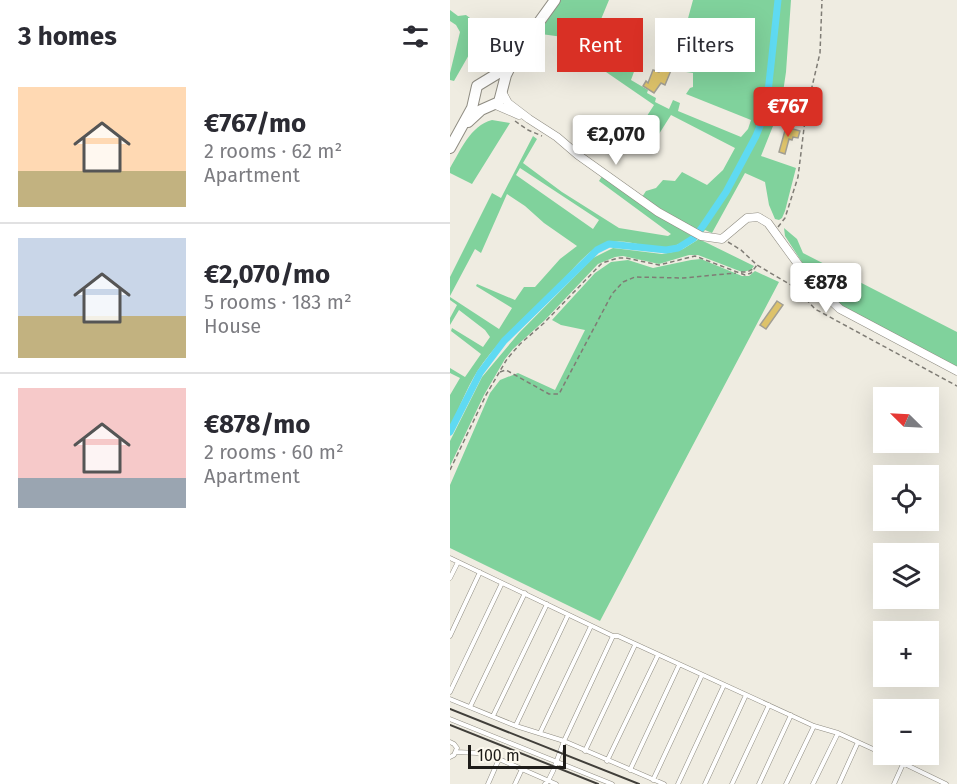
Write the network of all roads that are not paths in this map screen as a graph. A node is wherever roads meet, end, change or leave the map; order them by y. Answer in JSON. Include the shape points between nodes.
{"nodes":[{"id":1,"x":555,"y":0,"type":"edge"},
{"id":2,"x":542,"y":18,"type":"edge"},
{"id":3,"x":500,"y":72,"type":"edge"},
{"id":4,"x":509,"y":72,"type":"edge"},
{"id":5,"x":488,"y":79,"type":"junction"},
{"id":6,"x":502,"y":92,"type":"junction"},
{"id":7,"x":475,"y":95,"type":"junction"},
{"id":8,"x":491,"y":106,"type":"junction"},
{"id":9,"x":529,"y":119,"type":"junction"},
{"id":10,"x":464,"y":126,"type":"junction"},
{"id":11,"x":450,"y":148,"type":"edge"},
{"id":12,"x":957,"y":371,"type":"edge"},
{"id":13,"x":450,"y":558,"type":"edge"},
{"id":14,"x":458,"y":562,"type":"junction"},
{"id":15,"x":480,"y":572,"type":"junction"},
{"id":16,"x":450,"y":578,"type":"edge"},
{"id":17,"x":502,"y":583,"type":"junction"},
{"id":18,"x":525,"y":593,"type":"junction"},
{"id":19,"x":547,"y":604,"type":"junction"},
{"id":20,"x":568,"y":615,"type":"junction"},
{"id":21,"x":591,"y":626,"type":"junction"},
{"id":22,"x":450,"y":636,"type":"edge"},
{"id":23,"x":613,"y":636,"type":"junction"},
{"id":24,"x":635,"y":645,"type":"junction"},
{"id":25,"x":658,"y":655,"type":"junction"},
{"id":26,"x":679,"y":665,"type":"junction"},
{"id":27,"x":702,"y":675,"type":"junction"},
{"id":28,"x":724,"y":685,"type":"junction"},
{"id":29,"x":450,"y":692,"type":"edge"},
{"id":30,"x":746,"y":695,"type":"junction"},
{"id":31,"x":450,"y":699,"type":"edge"},
{"id":32,"x":769,"y":705,"type":"junction"},
{"id":33,"x":470,"y":707,"type":"junction"},
{"id":34,"x":791,"y":715,"type":"junction"},
{"id":35,"x":493,"y":716,"type":"junction"},
{"id":36,"x":450,"y":719,"type":"edge"},
{"id":37,"x":516,"y":726,"type":"junction"},
{"id":38,"x":814,"y":726,"type":"junction"},
{"id":39,"x":540,"y":733,"type":"junction"},
{"id":40,"x":838,"y":733,"type":"junction"},
{"id":41,"x":564,"y":741,"type":"junction"},
{"id":42,"x":450,"y":742,"type":"edge"},
{"id":43,"x":858,"y":742,"type":"junction"},
{"id":44,"x":873,"y":749,"type":"edge"},
{"id":45,"x":585,"y":751,"type":"junction"},
{"id":46,"x":456,"y":752,"type":"junction"},
{"id":47,"x":450,"y":757,"type":"edge"},
{"id":48,"x":499,"y":759,"type":"junction"},
{"id":49,"x":607,"y":761,"type":"junction"},
{"id":50,"x":557,"y":762,"type":"junction"},
{"id":51,"x":903,"y":765,"type":"edge"},
{"id":52,"x":905,"y":765,"type":"edge"},
{"id":53,"x":522,"y":769,"type":"junction"},
{"id":54,"x":630,"y":770,"type":"junction"},
{"id":55,"x":653,"y":780,"type":"junction"},
{"id":56,"x":547,"y":783,"type":"edge"},
{"id":57,"x":488,"y":784,"type":"edge"},
{"id":58,"x":515,"y":784,"type":"edge"},
{"id":59,"x":556,"y":784,"type":"edge"},
{"id":60,"x":612,"y":784,"type":"edge"},
{"id":61,"x":664,"y":784,"type":"edge"},
{"id":62,"x":678,"y":784,"type":"edge"},
{"id":63,"x":705,"y":784,"type":"edge"},
{"id":64,"x":732,"y":784,"type":"edge"},
{"id":65,"x":759,"y":784,"type":"edge"},
{"id":66,"x":786,"y":784,"type":"edge"},
{"id":67,"x":813,"y":784,"type":"edge"},
{"id":68,"x":839,"y":784,"type":"edge"},
{"id":69,"x":894,"y":784,"type":"edge"},
{"id":70,"x":946,"y":784,"type":"edge"}],
"edges":[{"from":1,"to":2,"type":"main road"},
{"from":3,"to":5,"type":"main road"},
{"from":4,"to":6,"type":"main road"},
{"from":5,"to":6,"type":"main road","via":[[497,82]]},
{"from":5,"to":7,"type":"main road","via":[[480,83]]},
{"from":6,"to":8,"type":"main road","via":[[502,98]]},
{"from":6,"to":9,"type":"street","via":[[508,103]]},
{"from":7,"to":8,"type":"main road","via":[[479,103]]},
{"from":7,"to":10,"type":"main road"},
{"from":8,"to":9,"type":"street"},
{"from":8,"to":10,"type":"main road"},
{"from":9,"to":12,"type":"street","via":[[658,212],[701,236],[722,238],[747,218],[758,217],[768,223],[811,282],[840,309]]},
{"from":10,"to":11,"type":"main road"},
{"from":13,"to":14,"type":"lane"},
{"from":14,"to":15,"type":"lane"},
{"from":14,"to":16,"type":"lane"},
{"from":15,"to":17,"type":"lane"},
{"from":15,"to":22,"type":"lane"},
{"from":17,"to":18,"type":"lane"},
{"from":17,"to":29,"type":"lane"},
{"from":18,"to":19,"type":"lane"},
{"from":18,"to":33,"type":"lane"},
{"from":19,"to":20,"type":"lane"},
{"from":19,"to":35,"type":"lane"},
{"from":20,"to":21,"type":"lane"},
{"from":20,"to":37,"type":"lane"},
{"from":21,"to":23,"type":"lane"},
{"from":21,"to":39,"type":"lane"},
{"from":23,"to":24,"type":"lane"},
{"from":23,"to":41,"type":"lane"},
{"from":24,"to":25,"type":"lane"},
{"from":24,"to":45,"type":"lane"},
{"from":25,"to":26,"type":"lane"},
{"from":25,"to":49,"type":"lane"},
{"from":26,"to":27,"type":"lane"},
{"from":26,"to":54,"type":"lane"},
{"from":27,"to":28,"type":"lane"},
{"from":27,"to":55,"type":"lane"},
{"from":28,"to":30,"type":"lane"},
{"from":28,"to":62,"type":"lane"},
{"from":30,"to":32,"type":"lane"},
{"from":30,"to":63,"type":"lane"},
{"from":31,"to":33,"type":"lane"},
{"from":32,"to":34,"type":"lane"},
{"from":32,"to":64,"type":"lane"},
{"from":33,"to":35,"type":"lane"},
{"from":34,"to":38,"type":"lane"},
{"from":34,"to":65,"type":"lane"},
{"from":35,"to":37,"type":"lane"},
{"from":36,"to":50,"type":"lane"},
{"from":37,"to":39,"type":"lane"},
{"from":38,"to":40,"type":"lane"},
{"from":38,"to":66,"type":"lane"},
{"from":39,"to":41,"type":"lane"},
{"from":40,"to":43,"type":"lane"},
{"from":40,"to":67,"type":"lane"},
{"from":41,"to":45,"type":"lane"},
{"from":41,"to":50,"type":"lane"},
{"from":42,"to":46,"type":"lane","via":[[456,746]]},
{"from":43,"to":44,"type":"lane"},
{"from":43,"to":68,"type":"lane"},
{"from":45,"to":49,"type":"lane"},
{"from":46,"to":47,"type":"lane"},
{"from":46,"to":48,"type":"lane"},
{"from":48,"to":53,"type":"lane"},
{"from":48,"to":57,"type":"lane"},
{"from":49,"to":54,"type":"lane"},
{"from":50,"to":56,"type":"lane"},
{"from":50,"to":60,"type":"lane"},
{"from":51,"to":69,"type":"lane"},
{"from":52,"to":70,"type":"lane"},
{"from":53,"to":56,"type":"lane"},
{"from":53,"to":58,"type":"lane"},
{"from":54,"to":55,"type":"lane"},
{"from":55,"to":61,"type":"lane"},
{"from":56,"to":59,"type":"lane"}]}
